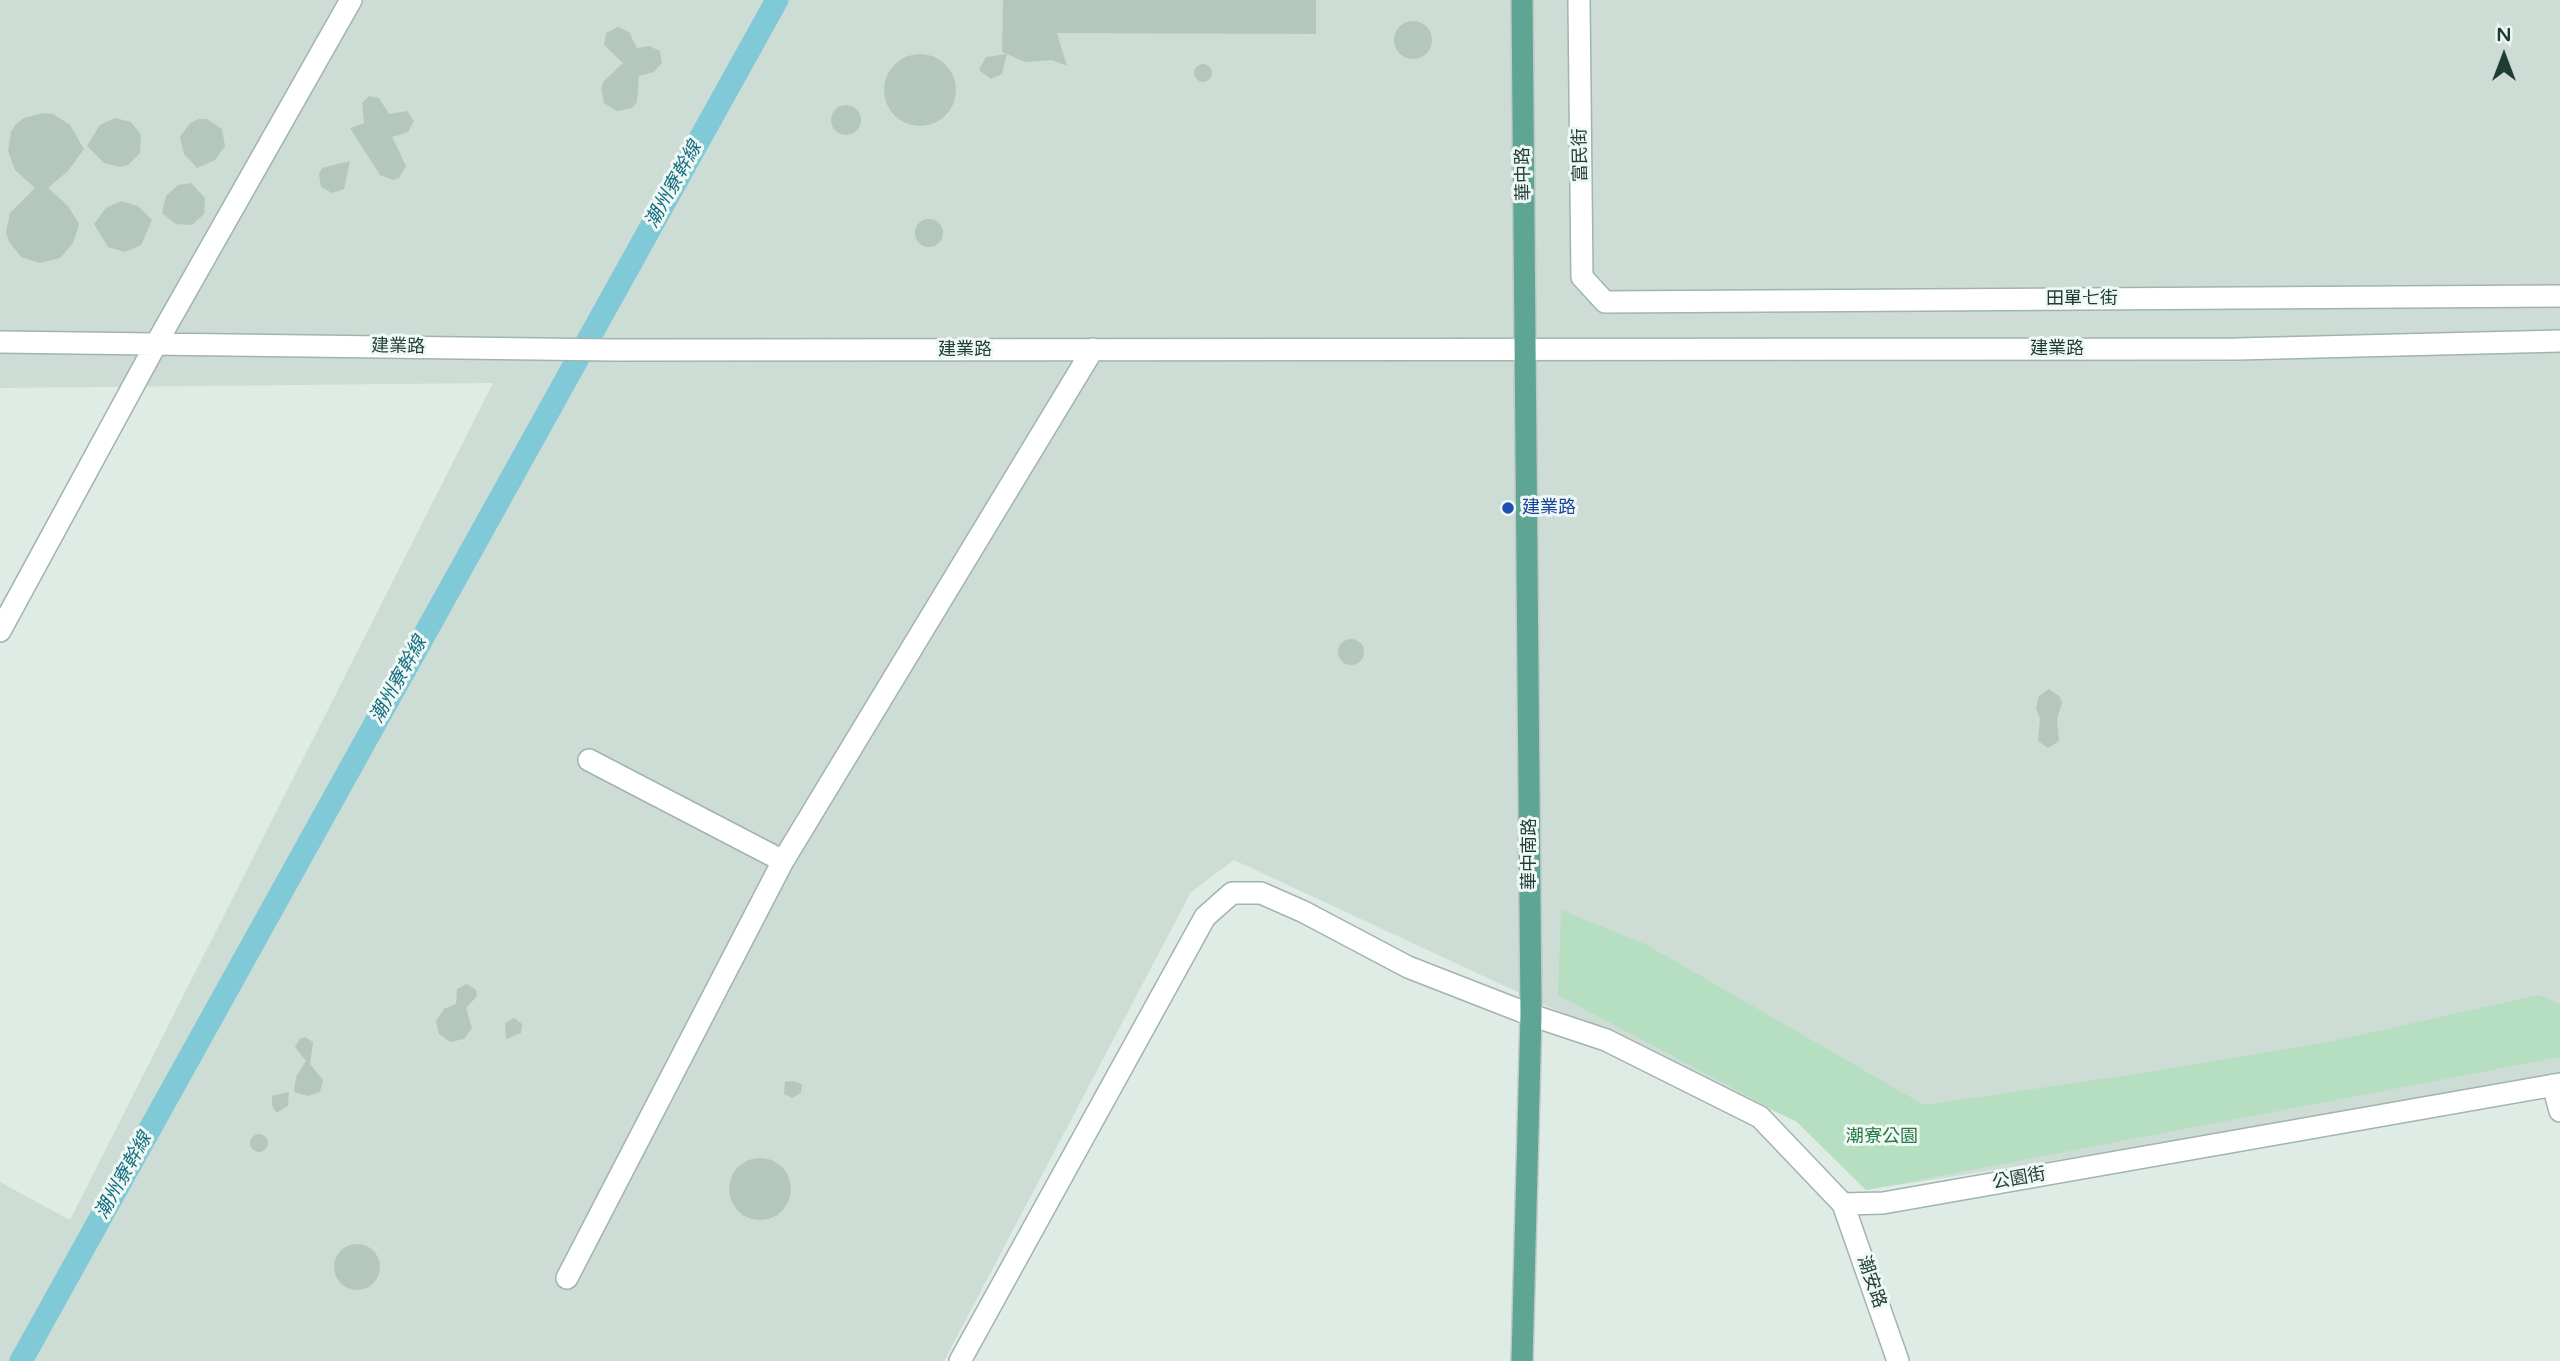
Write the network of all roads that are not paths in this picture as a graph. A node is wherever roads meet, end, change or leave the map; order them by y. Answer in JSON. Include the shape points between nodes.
{"nodes":[{"id":1,"x":351,"y":0,"type":"edge"},
{"id":2,"x":1522,"y":0,"type":"edge"},
{"id":3,"x":1579,"y":0,"type":"edge"},
{"id":4,"x":2560,"y":296,"type":"edge"},
{"id":5,"x":1605,"y":302,"type":"joint"},
{"id":6,"x":2560,"y":341,"type":"edge"},
{"id":7,"x":0,"y":342,"type":"edge"},
{"id":8,"x":156,"y":344,"type":"junction"},
{"id":9,"x":1527,"y":348,"type":"junction"},
{"id":10,"x":1093,"y":349,"type":"junction"},
{"id":11,"x":0,"y":631,"type":"edge"},
{"id":12,"x":589,"y":760,"type":"dead end"},
{"id":13,"x":783,"y":861,"type":"junction"},
{"id":14,"x":1531,"y":1015,"type":"junction"},
{"id":15,"x":2556,"y":1085,"type":"edge"},
{"id":16,"x":2560,"y":1111,"type":"edge"},
{"id":17,"x":1843,"y":1204,"type":"junction"},
{"id":18,"x":567,"y":1278,"type":"dead end"},
{"id":19,"x":960,"y":1361,"type":"edge"},
{"id":20,"x":1522,"y":1361,"type":"edge"},
{"id":21,"x":1898,"y":1361,"type":"edge"}],
"edges":[{"from":1,"to":8,"type":"street"},
{"from":2,"to":9,"type":"main road","name":"華中路"},
{"from":3,"to":5,"type":"street","name":"富民街","via":[[1582,277]]},
{"from":4,"to":5,"type":"street","name":"田單七街"},
{"from":6,"to":9,"type":"street","name":"建業路","via":[[2237,349]]},
{"from":7,"to":8,"type":"street","name":"建業路"},
{"from":8,"to":10,"type":"street","name":"建業路","via":[[613,350]]},
{"from":8,"to":11,"type":"street"},
{"from":9,"to":10,"type":"street","name":"建業路"},
{"from":9,"to":14,"type":"main road","name":"華中南路"},
{"from":10,"to":13,"type":"street"},
{"from":12,"to":13,"type":"street"},
{"from":13,"to":18,"type":"street"},
{"from":14,"to":17,"type":"street","via":[[1606,1040],[1760,1117]]},
{"from":14,"to":19,"type":"street","via":[[1408,967],[1261,893],[1232,893],[1205,917]]},
{"from":14,"to":20,"type":"main road","name":"華中南路"},
{"from":15,"to":16,"type":"street"},
{"from":15,"to":17,"type":"street","name":"公園街","via":[[1897,1201]]},
{"from":17,"to":21,"type":"street","name":"潮安路"}]}
